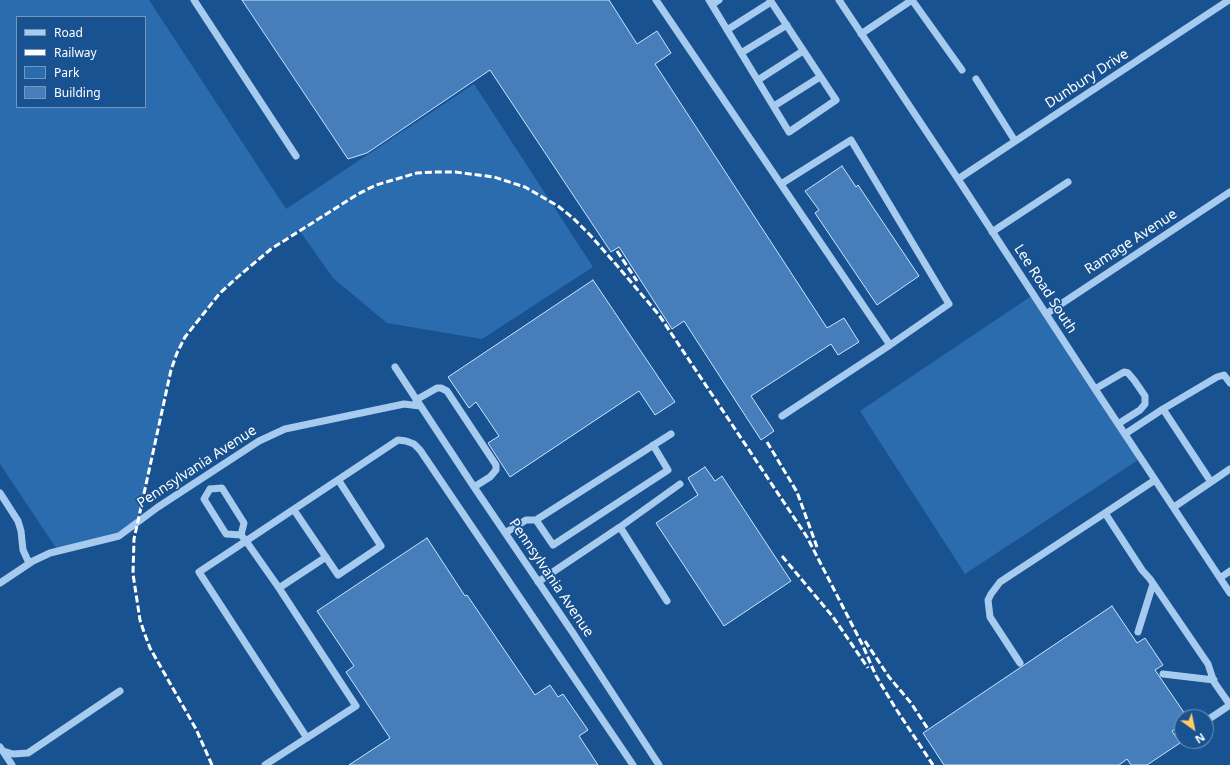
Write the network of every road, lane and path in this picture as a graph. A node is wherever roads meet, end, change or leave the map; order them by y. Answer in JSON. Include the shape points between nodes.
{"nodes":[{"id":1,"x":194,"y":0,"type":"edge"},
{"id":2,"x":656,"y":0,"type":"edge"},
{"id":3,"x":719,"y":0,"type":"edge"},
{"id":4,"x":839,"y":0,"type":"edge"},
{"id":5,"x":912,"y":0,"type":"edge"},
{"id":6,"x":1229,"y":0,"type":"edge"},
{"id":7,"x":771,"y":1,"type":"edge"},
{"id":8,"x":710,"y":2,"type":"edge"},
{"id":9,"x":787,"y":25,"type":"junction"},
{"id":10,"x":727,"y":30,"type":"junction"},
{"id":11,"x":861,"y":34,"type":"junction"},
{"id":12,"x":803,"y":50,"type":"junction"},
{"id":13,"x":741,"y":53,"type":"junction"},
{"id":14,"x":962,"y":70,"type":"dead end"},
{"id":15,"x":820,"y":76,"type":"junction"},
{"id":16,"x":976,"y":79,"type":"dead end"},
{"id":17,"x":758,"y":80,"type":"junction"},
{"id":18,"x":774,"y":106,"type":"junction"},
{"id":19,"x":1015,"y":141,"type":"junction"},
{"id":20,"x":296,"y":156,"type":"dead end"},
{"id":21,"x":958,"y":178,"type":"junction"},
{"id":22,"x":1068,"y":182,"type":"dead end"},
{"id":23,"x":780,"y":184,"type":"junction"},
{"id":24,"x":1230,"y":192,"type":"edge"},
{"id":25,"x":992,"y":232,"type":"junction"},
{"id":26,"x":1046,"y":314,"type":"junction"},
{"id":27,"x":890,"y":346,"type":"junction"},
{"id":28,"x":395,"y":367,"type":"dead end"},
{"id":29,"x":1230,"y":383,"type":"edge"},
{"id":30,"x":1095,"y":389,"type":"junction"},
{"id":31,"x":418,"y":403,"type":"junction"},
{"id":32,"x":1163,"y":409,"type":"junction"},
{"id":33,"x":782,"y":416,"type":"dead end"},
{"id":34,"x":1118,"y":424,"type":"junction"},
{"id":35,"x":671,"y":434,"type":"dead end"},
{"id":36,"x":1125,"y":434,"type":"junction"},
{"id":37,"x":653,"y":445,"type":"junction"},
{"id":38,"x":1230,"y":469,"type":"edge"},
{"id":39,"x":203,"y":478,"type":"junction"},
{"id":40,"x":1155,"y":480,"type":"junction"},
{"id":41,"x":339,"y":481,"type":"junction"},
{"id":42,"x":1211,"y":482,"type":"junction"},
{"id":43,"x":680,"y":484,"type":"dead end"},
{"id":44,"x":474,"y":487,"type":"junction"},
{"id":45,"x":210,"y":488,"type":"junction"},
{"id":46,"x":0,"y":493,"type":"edge"},
{"id":47,"x":1174,"y":507,"type":"junction"},
{"id":48,"x":294,"y":510,"type":"junction"},
{"id":49,"x":1105,"y":513,"type":"junction"},
{"id":50,"x":536,"y":520,"type":"junction"},
{"id":51,"x":620,"y":527,"type":"junction"},
{"id":52,"x":505,"y":533,"type":"junction"},
{"id":53,"x":241,"y":535,"type":"junction"},
{"id":54,"x":246,"y":541,"type":"junction"},
{"id":55,"x":326,"y":557,"type":"junction"},
{"id":56,"x":30,"y":563,"type":"junction"},
{"id":57,"x":1230,"y":571,"type":"edge"},
{"id":58,"x":1220,"y":578,"type":"junction"},
{"id":59,"x":538,"y":582,"type":"junction"},
{"id":60,"x":0,"y":583,"type":"edge"},
{"id":61,"x":1153,"y":584,"type":"junction"},
{"id":62,"x":279,"y":588,"type":"junction"},
{"id":63,"x":1230,"y":592,"type":"edge"},
{"id":64,"x":667,"y":601,"type":"dead end"},
{"id":65,"x":1138,"y":632,"type":"dead end"},
{"id":66,"x":1020,"y":663,"type":"dead end"},
{"id":67,"x":1164,"y":674,"type":"dead end"},
{"id":68,"x":1214,"y":680,"type":"junction"},
{"id":69,"x":120,"y":691,"type":"dead end"},
{"id":70,"x":1230,"y":705,"type":"edge"},
{"id":71,"x":1214,"y":716,"type":"edge"},
{"id":72,"x":307,"y":738,"type":"junction"},
{"id":73,"x":1,"y":749,"type":"edge"},
{"id":74,"x":12,"y":765,"type":"edge"},
{"id":75,"x":265,"y":765,"type":"edge"},
{"id":76,"x":633,"y":765,"type":"edge"},
{"id":77,"x":659,"y":765,"type":"edge"}],
"edges":[{"from":1,"to":20,"type":"street"},
{"from":2,"to":23,"type":"street"},
{"from":3,"to":8,"type":"street"},
{"from":4,"to":11,"type":"street","name":"Lee Road South"},
{"from":5,"to":11,"type":"street"},
{"from":5,"to":14,"type":"street"},
{"from":6,"to":19,"type":"street","name":"Dunbury Drive"},
{"from":7,"to":9,"type":"street"},
{"from":7,"to":10,"type":"street"},
{"from":8,"to":10,"type":"street"},
{"from":9,"to":12,"type":"street"},
{"from":9,"to":13,"type":"street"},
{"from":10,"to":13,"type":"street"},
{"from":11,"to":21,"type":"street","name":"Lee Road South"},
{"from":12,"to":15,"type":"street"},
{"from":12,"to":17,"type":"street"},
{"from":13,"to":17,"type":"street"},
{"from":15,"to":18,"type":"street"},
{"from":15,"to":18,"type":"street","via":[[836,100],[790,132]]},
{"from":16,"to":19,"type":"street"},
{"from":17,"to":18,"type":"street"},
{"from":19,"to":21,"type":"street","name":"Dunbury Drive"},
{"from":21,"to":25,"type":"street","name":"Lee Road South"},
{"from":22,"to":25,"type":"street"},
{"from":23,"to":27,"type":"street"},
{"from":23,"to":27,"type":"street","via":[[851,140],[949,304]]},
{"from":24,"to":26,"type":"street","name":"Ramage Avenue"},
{"from":25,"to":26,"type":"street","name":"Lee Road South"},
{"from":26,"to":30,"type":"street","name":"Lee Road South"},
{"from":27,"to":33,"type":"street"},
{"from":28,"to":31,"type":"street","name":"Pennsylvania Avenue"},
{"from":29,"to":32,"type":"street","via":[[1224,375],[1217,377]]},
{"from":30,"to":34,"type":"street","name":"Lee Road South"},
{"from":30,"to":34,"type":"street","via":[[1124,372],[1128,373],[1145,396],[1146,401],[1142,408]]},
{"from":31,"to":39,"type":"street","name":"Pennsylvania Avenue","via":[[285,429],[259,441]]},
{"from":31,"to":44,"type":"street","name":"Pennsylvania Avenue"},
{"from":31,"to":44,"type":"street","via":[[437,388],[447,391],[496,465],[496,470]]},
{"from":32,"to":36,"type":"street"},
{"from":32,"to":42,"type":"street"},
{"from":34,"to":36,"type":"street","name":"Lee Road South"},
{"from":35,"to":37,"type":"street"},
{"from":36,"to":40,"type":"street","name":"Lee Road South"},
{"from":37,"to":50,"type":"street"},
{"from":37,"to":50,"type":"street","via":[[668,470],[553,545]]},
{"from":38,"to":42,"type":"street"},
{"from":39,"to":45,"type":"street"},
{"from":39,"to":56,"type":"street","name":"Pennsylvania Avenue","via":[[119,536],[50,553]]},
{"from":40,"to":47,"type":"street","name":"Lee Road South"},
{"from":40,"to":49,"type":"street"},
{"from":41,"to":48,"type":"street"},
{"from":41,"to":55,"type":"street","via":[[381,546],[338,575]]},
{"from":41,"to":76,"type":"street","via":[[398,440],[414,444]]},
{"from":42,"to":47,"type":"street"},
{"from":43,"to":51,"type":"street"},
{"from":44,"to":52,"type":"street","name":"Pennsylvania Avenue"},
{"from":45,"to":53,"type":"street","via":[[222,488],[244,523]]},
{"from":45,"to":53,"type":"street","via":[[204,499],[226,534]]},
{"from":46,"to":56,"type":"street","via":[[18,521],[24,550]]},
{"from":47,"to":58,"type":"street","name":"Lee Road South"},
{"from":48,"to":54,"type":"street"},
{"from":48,"to":55,"type":"street"},
{"from":49,"to":61,"type":"street"},
{"from":49,"to":66,"type":"street","via":[[1000,582],[991,594],[988,608],[990,617]]},
{"from":50,"to":52,"type":"street","via":[[526,520]]},
{"from":51,"to":59,"type":"street"},
{"from":51,"to":64,"type":"street"},
{"from":52,"to":59,"type":"street","name":"Pennsylvania Avenue"},
{"from":53,"to":54,"type":"street"},
{"from":54,"to":62,"type":"street"},
{"from":54,"to":72,"type":"street","via":[[199,572]]},
{"from":55,"to":62,"type":"street"},
{"from":56,"to":60,"type":"street","name":"Pennsylvania Avenue"},
{"from":57,"to":58,"type":"street"},
{"from":58,"to":63,"type":"street","name":"Lee Road South"},
{"from":59,"to":77,"type":"street","name":"Pennsylvania Avenue"},
{"from":61,"to":65,"type":"street"},
{"from":61,"to":68,"type":"street","via":[[1208,664]]},
{"from":62,"to":72,"type":"street","via":[[356,706]]},
{"from":67,"to":68,"type":"street"},
{"from":68,"to":70,"type":"street"},
{"from":69,"to":73,"type":"street","via":[[28,754],[13,754]]},
{"from":70,"to":71,"type":"street"},
{"from":72,"to":75,"type":"street"},
{"from":73,"to":74,"type":"street"}]}
